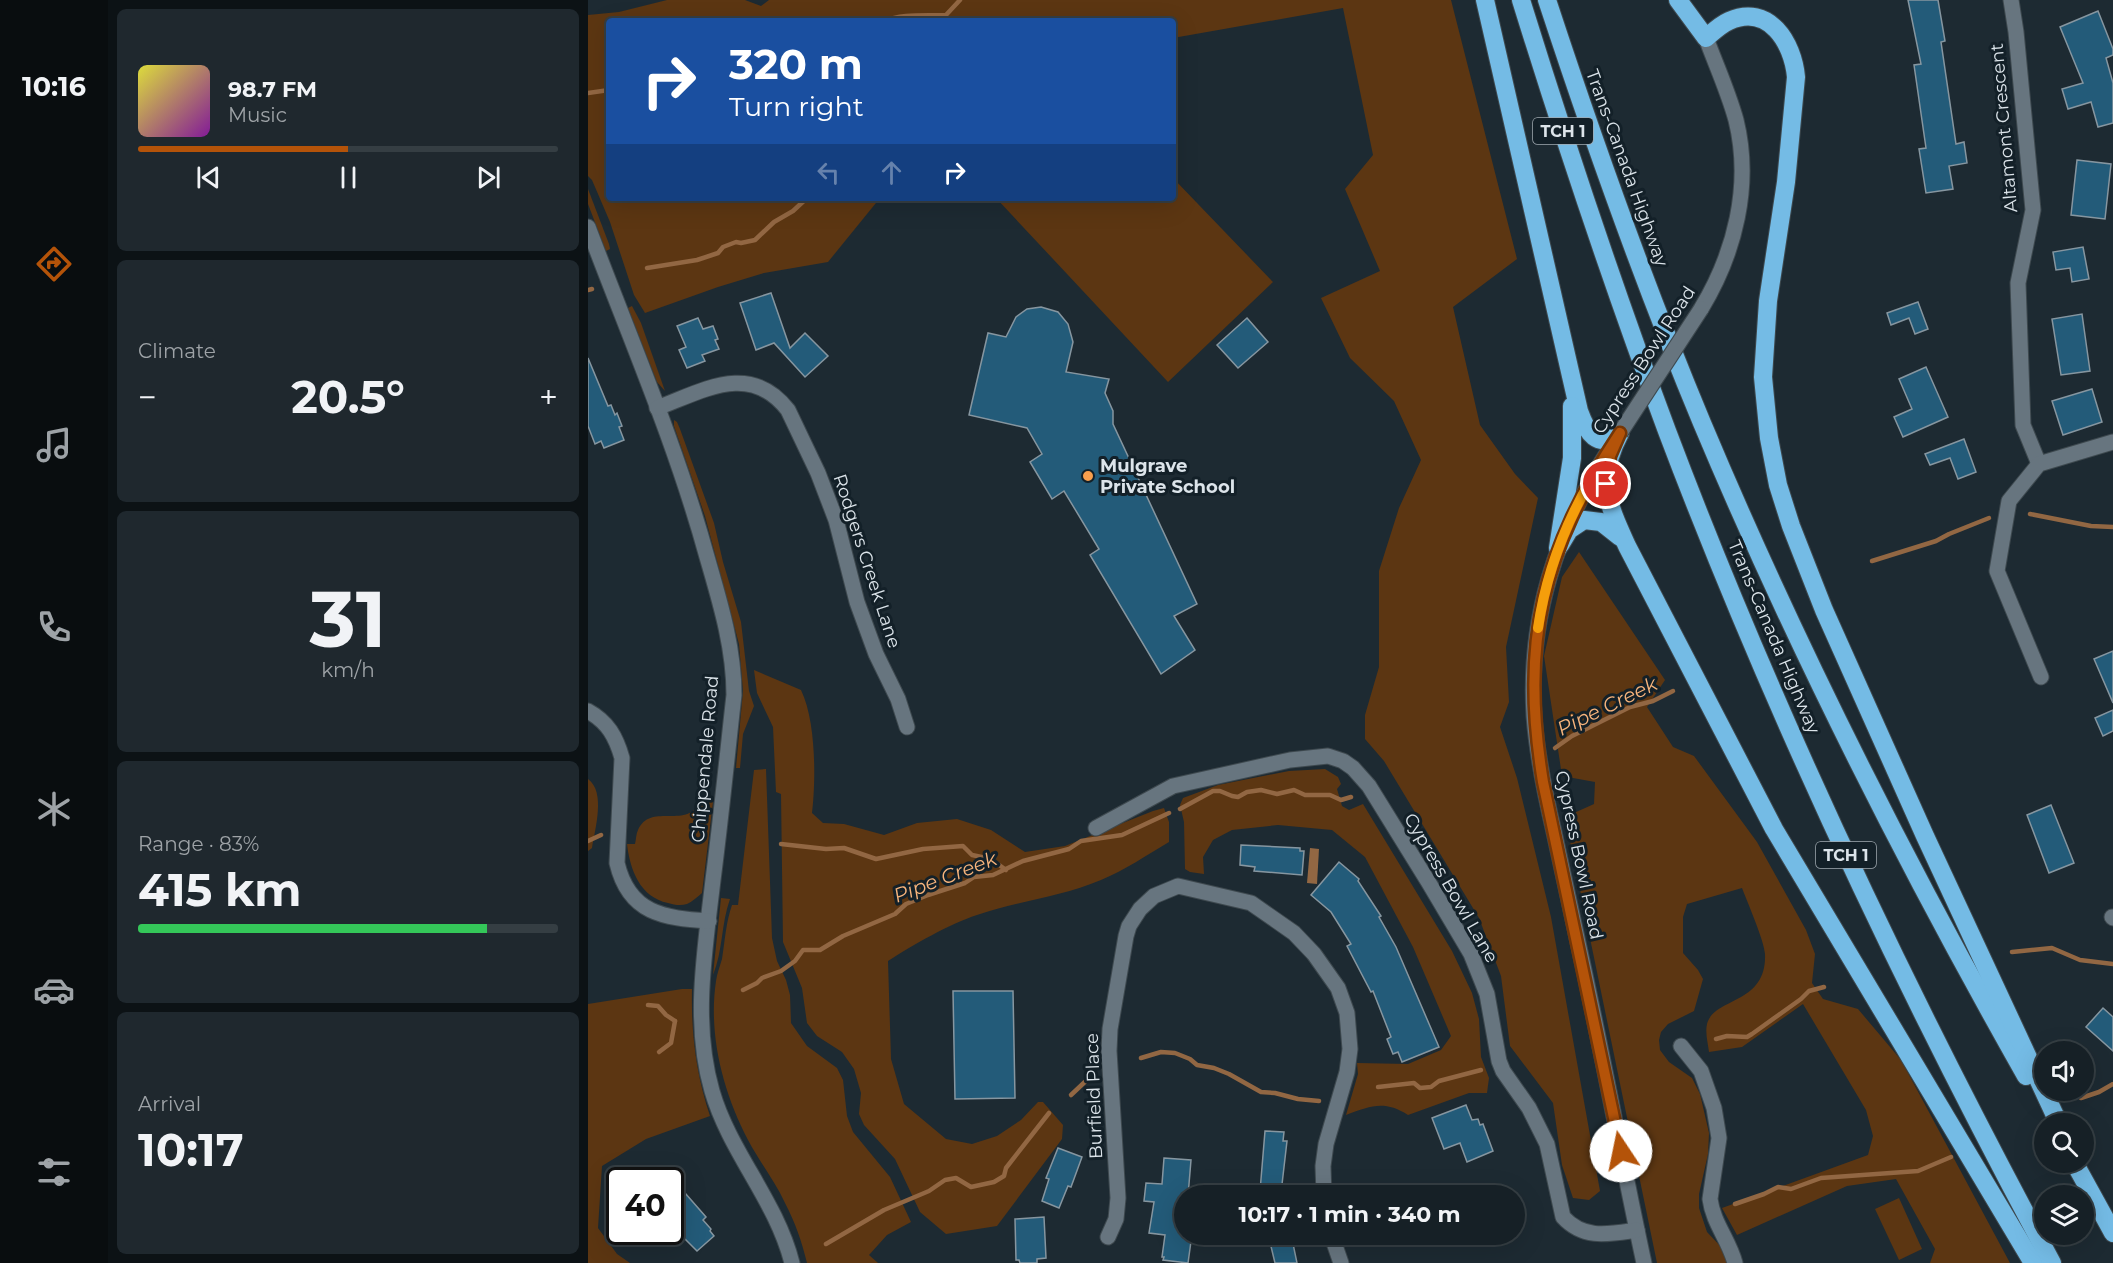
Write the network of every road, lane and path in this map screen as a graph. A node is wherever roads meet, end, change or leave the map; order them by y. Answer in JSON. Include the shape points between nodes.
{"nodes":[{"id":1,"x":1485,"y":0,"type":"edge"},
{"id":2,"x":1521,"y":0,"type":"edge"},
{"id":3,"x":1547,"y":0,"type":"edge"},
{"id":4,"x":1678,"y":0,"type":"edge"},
{"id":5,"x":2011,"y":0,"type":"edge"},
{"id":6,"x":1706,"y":38,"type":"junction"},
{"id":7,"x":588,"y":226,"type":"edge"},
{"id":8,"x":1569,"y":362,"type":"junction"},
{"id":9,"x":657,"y":408,"type":"junction"},
{"id":10,"x":1620,"y":433,"type":"junction"},
{"id":11,"x":2113,"y":442,"type":"edge"},
{"id":12,"x":2039,"y":464,"type":"junction"},
{"id":13,"x":1627,"y":546,"type":"junction"},
{"id":14,"x":1558,"y":548,"type":"junction"},
{"id":15,"x":2041,"y":677,"type":"dead end"},
{"id":16,"x":588,"y":711,"type":"edge"},
{"id":17,"x":907,"y":727,"type":"dead end"},
{"id":18,"x":1096,"y":828,"type":"dead end"},
{"id":19,"x":709,"y":921,"type":"junction"},
{"id":20,"x":1681,"y":1046,"type":"dead end"},
{"id":21,"x":2046,"y":1113,"type":"edge"},
{"id":22,"x":2054,"y":1113,"type":"edge"},
{"id":23,"x":2080,"y":1173,"type":"edge"},
{"id":24,"x":1324,"y":1185,"type":"edge"},
{"id":25,"x":1637,"y":1230,"type":"junction"},
{"id":26,"x":2113,"y":1233,"type":"edge"},
{"id":27,"x":1108,"y":1237,"type":"dead end"},
{"id":28,"x":1335,"y":1245,"type":"edge"},
{"id":29,"x":792,"y":1263,"type":"edge"},
{"id":30,"x":1341,"y":1263,"type":"edge"},
{"id":31,"x":1644,"y":1263,"type":"edge"},
{"id":32,"x":1735,"y":1263,"type":"edge"},
{"id":33,"x":2033,"y":1263,"type":"edge"},
{"id":34,"x":2052,"y":1263,"type":"edge"}],
"edges":[{"from":1,"to":8,"type":"highway"},
{"from":2,"to":34,"type":"highway","name":"Trans-Canada Highway","number":"TCH 1","via":[[1637,348],[1742,617],[1887,943]]},
{"from":3,"to":21,"type":"highway","name":"Trans-Canada Highway","number":"TCH 1","via":[[1634,251],[1701,422],[1775,590],[1896,839]]},
{"from":4,"to":6,"type":"highway"},
{"from":5,"to":12,"type":"street","name":"Altamont Crescent","via":[[2033,210],[2018,283],[2023,425]]},
{"from":6,"to":10,"type":"street","name":"Cypress Bowl Road","bridge":true,"via":[[1727,92],[1740,151],[1742,181],[1732,243],[1724,268],[1701,309]]},
{"from":6,"to":22,"type":"highway","via":[[1729,21],[1764,21],[1784,37],[1795,62],[1786,182],[1768,301],[1763,377],[1769,438],[1779,485],[1804,563],[1841,649]]},
{"from":7,"to":9,"type":"street","name":"Chippendale Road"},
{"from":8,"to":10,"type":"highway","via":[[1579,411],[1590,433],[1605,441]]},
{"from":8,"to":14,"type":"highway","via":[[1572,458]]},
{"from":9,"to":17,"type":"street","name":"Rodgers Creek Lane","via":[[738,382],[757,385],[781,401],[827,496],[857,602]]},
{"from":9,"to":19,"type":"street","name":"Chippendale Road","via":[[702,537],[725,621],[733,670],[734,695]]},
{"from":10,"to":13,"type":"highway","via":[[1610,456],[1606,484],[1611,510]]},
{"from":10,"to":14,"type":"street","name":"Cypress Bowl Road","via":[[1587,487]]},
{"from":11,"to":12,"type":"street"},
{"from":12,"to":15,"type":"street","via":[[2009,501],[1997,571]]},
{"from":13,"to":14,"type":"highway","via":[[1608,526],[1592,519],[1576,524]]},
{"from":13,"to":33,"type":"highway","via":[[1774,829]]},
{"from":14,"to":25,"type":"street","name":"Cypress Bowl Road","via":[[1544,596],[1535,656],[1538,750]]},
{"from":16,"to":19,"type":"street","via":[[607,724],[622,758],[617,863],[627,889],[648,909],[661,915]]},
{"from":18,"to":25,"type":"street","name":"Cypress Bowl Lane","via":[[1173,786],[1290,760],[1328,756],[1353,768],[1383,809],[1471,954],[1487,994],[1498,1061],[1547,1144],[1563,1217],[1590,1233]]},
{"from":19,"to":29,"type":"street","name":"Chippendale Road","via":[[701,1020],[710,1083],[731,1140],[780,1225]]},
{"from":20,"to":32,"type":"street","via":[[1701,1071],[1714,1108],[1719,1138],[1711,1208]]},
{"from":23,"to":26,"type":"highway"},
{"from":24,"to":27,"type":"street","name":"Burfield Place","via":[[1326,1144],[1350,1049],[1347,1013],[1338,988],[1294,933],[1251,903],[1178,886],[1162,891],[1146,903],[1134,917],[1126,936],[1110,1029],[1118,1198],[1116,1219]]},
{"from":25,"to":31,"type":"street","name":"Cypress Bowl Road"},
{"from":28,"to":30,"type":"street"}]}
